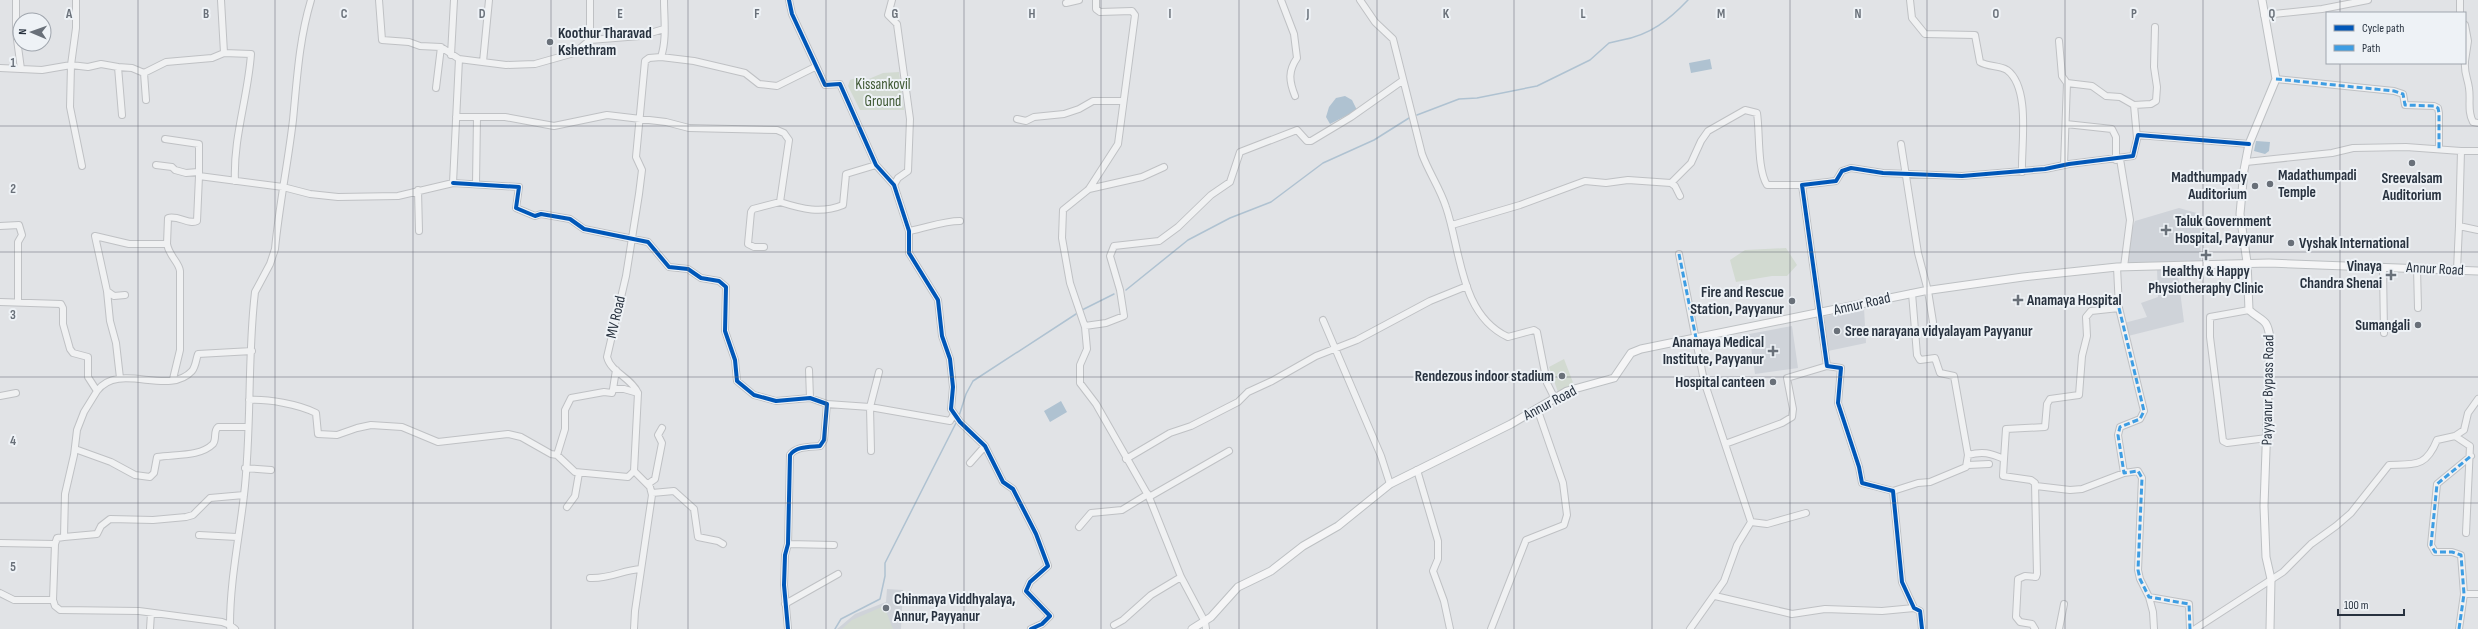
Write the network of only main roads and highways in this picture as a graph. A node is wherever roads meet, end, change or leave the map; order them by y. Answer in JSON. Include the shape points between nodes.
{"nodes":[{"id":1,"x":2262,"y":0,"type":"edge"},
{"id":2,"x":2247,"y":262,"type":"junction"},
{"id":3,"x":2478,"y":271,"type":"edge"},
{"id":4,"x":1205,"y":625,"type":"edge"},
{"id":5,"x":1192,"y":629,"type":"edge"},
{"id":6,"x":2270,"y":629,"type":"edge"}],
"edges":[{"from":1,"to":2,"type":"main road","via":[[2276,79],[2249,144],[2246,162],[2240,214]]},
{"from":2,"to":3,"type":"main road","name":"Annur Road"},
{"from":2,"to":4,"type":"main road","name":"Annur Road","via":[[2120,267],[1928,291],[1633,351],[1614,378],[1576,387],[1554,397],[1468,446],[1390,484],[1338,526],[1303,546],[1271,571],[1238,587]]},
{"from":2,"to":6,"type":"main road","name":"Payyanur Bypass Road","via":[[2249,310],[2264,319],[2269,326],[2270,384],[2264,506],[2266,557],[2271,580]]},
{"from":4,"to":5,"type":"main road","name":"Annur Road"}]}
